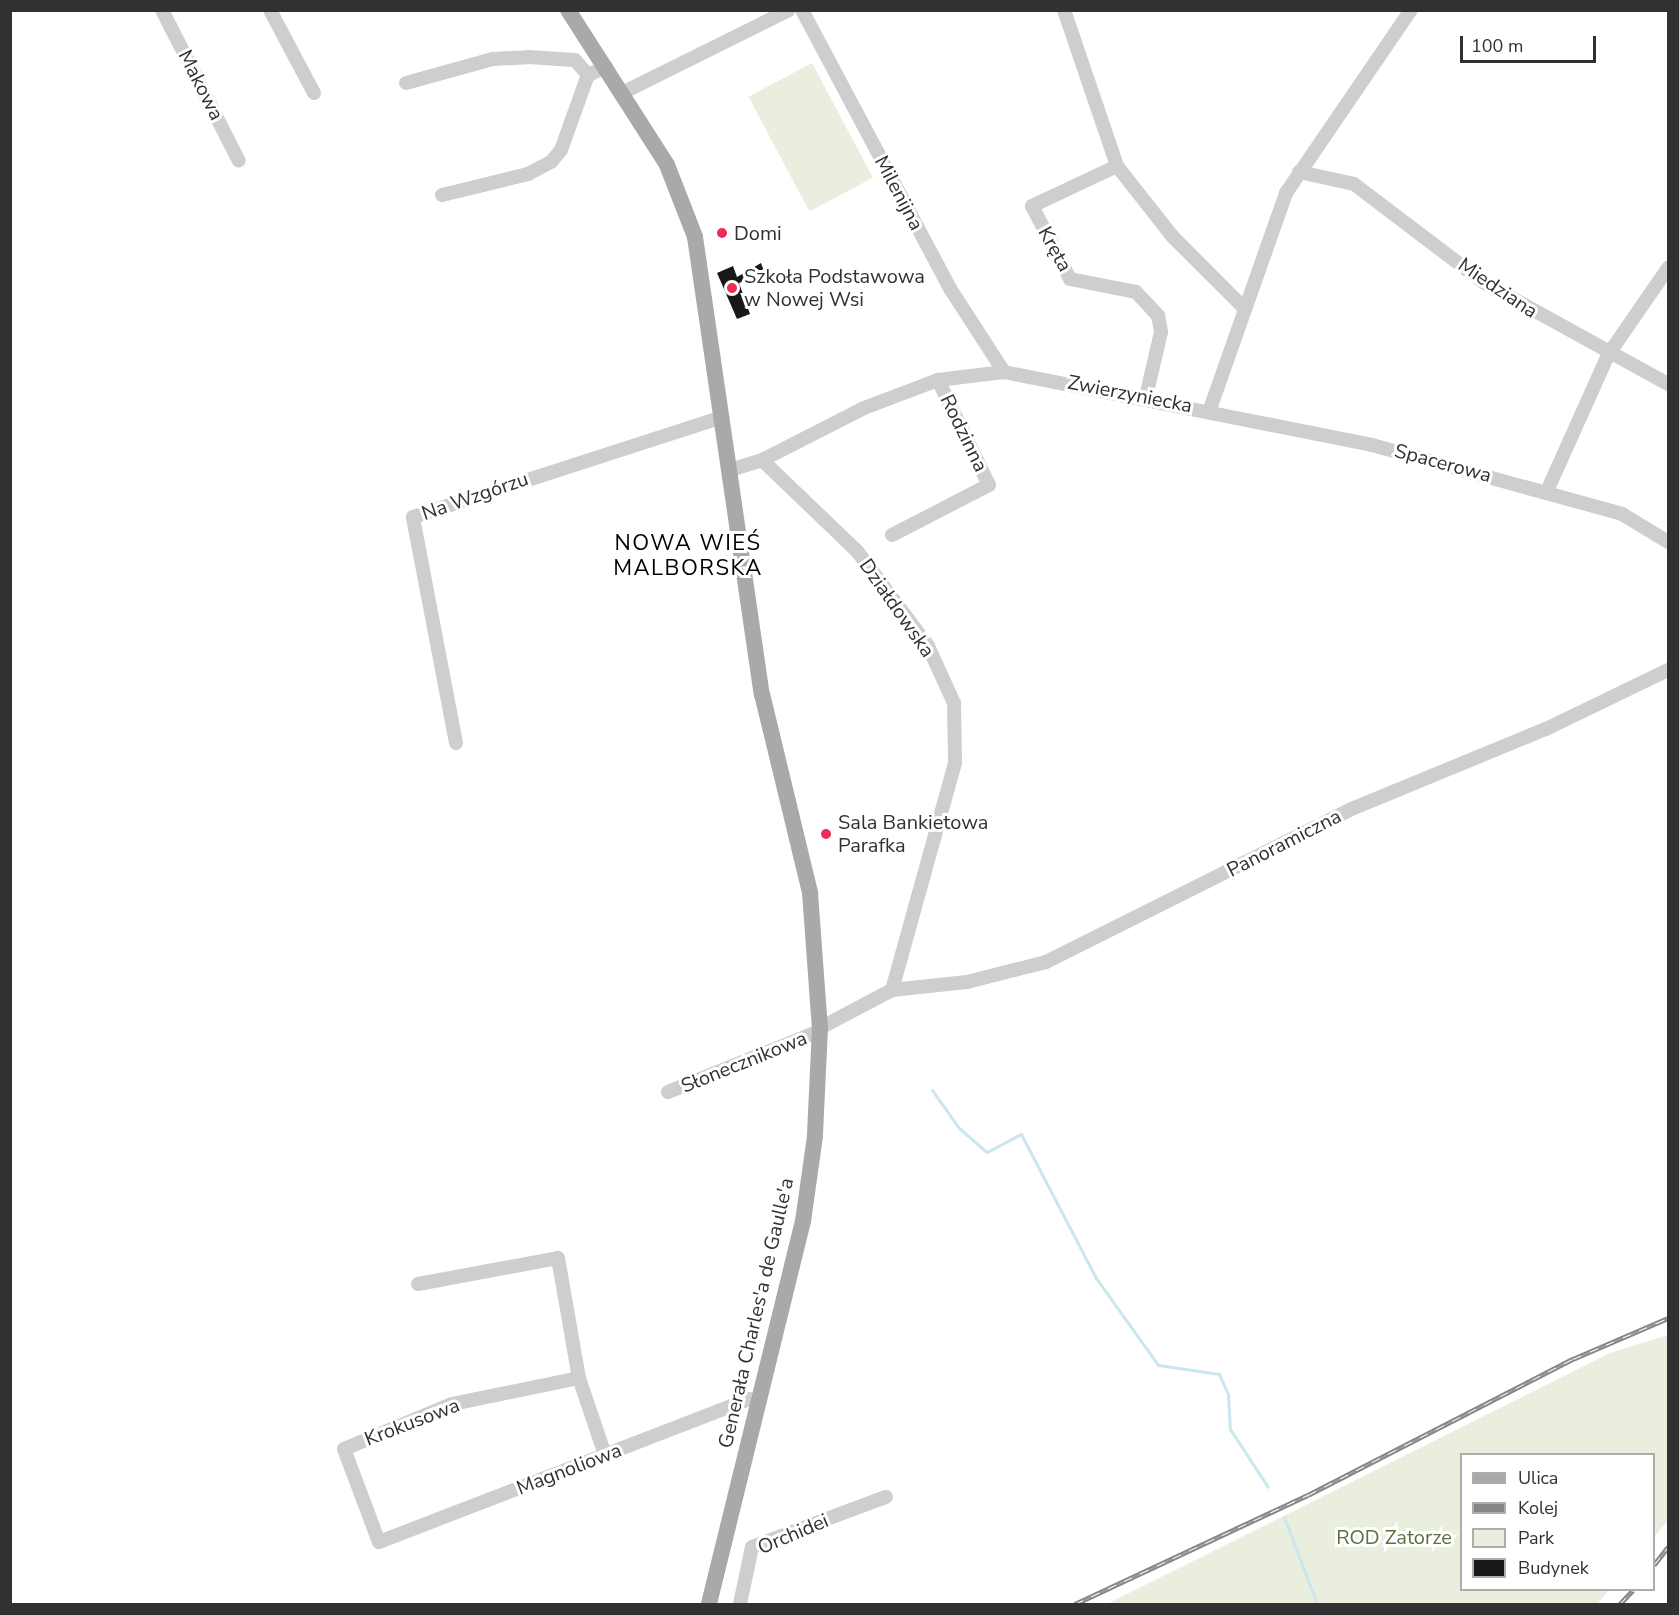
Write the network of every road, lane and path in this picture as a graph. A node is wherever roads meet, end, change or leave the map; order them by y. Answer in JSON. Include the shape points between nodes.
{"nodes":[{"id":1,"x":162,"y":10,"type":"edge"},
{"id":2,"x":270,"y":10,"type":"edge"},
{"id":3,"x":568,"y":10,"type":"edge"},
{"id":4,"x":789,"y":10,"type":"edge"},
{"id":5,"x":802,"y":10,"type":"edge"},
{"id":6,"x":1064,"y":10,"type":"edge"},
{"id":7,"x":1411,"y":10,"type":"edge"},
{"id":8,"x":606,"y":67,"type":"junction"},
{"id":9,"x":588,"y":75,"type":"junction"},
{"id":10,"x":406,"y":83,"type":"dead end"},
{"id":11,"x":314,"y":93,"type":"dead end"},
{"id":12,"x":622,"y":93,"type":"junction"},
{"id":13,"x":239,"y":161,"type":"dead end"},
{"id":14,"x":1117,"y":166,"type":"junction"},
{"id":15,"x":1299,"y":172,"type":"junction"},
{"id":16,"x":442,"y":195,"type":"dead end"},
{"id":17,"x":1668,"y":268,"type":"edge"},
{"id":18,"x":1244,"y":308,"type":"junction"},
{"id":19,"x":1608,"y":355,"type":"junction"},
{"id":20,"x":1004,"y":372,"type":"junction"},
{"id":21,"x":938,"y":380,"type":"junction"},
{"id":22,"x":1668,"y":384,"type":"edge"},
{"id":23,"x":1146,"y":397,"type":"junction"},
{"id":24,"x":1210,"y":409,"type":"junction"},
{"id":25,"x":723,"y":417,"type":"junction"},
{"id":26,"x":762,"y":460,"type":"junction"},
{"id":27,"x":730,"y":470,"type":"junction"},
{"id":28,"x":1547,"y":491,"type":"junction"},
{"id":29,"x":892,"y":536,"type":"dead end"},
{"id":30,"x":1668,"y":542,"type":"edge"},
{"id":31,"x":1668,"y":670,"type":"edge"},
{"id":32,"x":456,"y":744,"type":"dead end"},
{"id":33,"x":892,"y":990,"type":"junction"},
{"id":34,"x":820,"y":1030,"type":"junction"},
{"id":35,"x":668,"y":1092,"type":"dead end"},
{"id":36,"x":418,"y":1284,"type":"dead end"},
{"id":37,"x":579,"y":1378,"type":"junction"},
{"id":38,"x":760,"y":1401,"type":"junction"},
{"id":39,"x":605,"y":1455,"type":"junction"},
{"id":40,"x":886,"y":1497,"type":"dead end"},
{"id":41,"x":379,"y":1542,"type":"joint"},
{"id":42,"x":710,"y":1605,"type":"edge"},
{"id":43,"x":741,"y":1605,"type":"edge"}],
"edges":[{"from":1,"to":13,"type":"street","name":"Makowa"},
{"from":2,"to":11,"type":"street"},
{"from":3,"to":8,"type":"main road","name":"Generała Charles'a de Gaulle'a"},
{"from":4,"to":12,"type":"street"},
{"from":5,"to":20,"type":"street","name":"Milenijna","via":[[951,290]]},
{"from":6,"to":14,"type":"street"},
{"from":7,"to":15,"type":"street","name":"Zwierzyniecka"},
{"from":8,"to":9,"type":"street"},
{"from":8,"to":12,"type":"main road","name":"Generała Charles'a de Gaulle'a"},
{"from":9,"to":10,"type":"street","via":[[575,60],[528,57],[493,59]]},
{"from":9,"to":16,"type":"street","via":[[577,94],[561,150],[552,161],[528,174]]},
{"from":12,"to":25,"type":"main road","name":"Generała Charles'a de Gaulle'a","via":[[685,201]]},
{"from":14,"to":18,"type":"street","via":[[1172,236]]},
{"from":14,"to":23,"type":"street","name":"Kręta","via":[[1032,206],[1070,279],[1136,292],[1158,316],[1161,332]]},
{"from":15,"to":18,"type":"street","name":"Zwierzyniecka","via":[[1278,210]]},
{"from":15,"to":19,"type":"street","name":"Miedziana","via":[[1354,184],[1484,282]]},
{"from":17,"to":19,"type":"street"},
{"from":18,"to":24,"type":"street","name":"Zwierzyniecka"},
{"from":19,"to":22,"type":"street","name":"Miedziana"},
{"from":19,"to":28,"type":"street"},
{"from":20,"to":21,"type":"street","name":"Zwierzyniecka"},
{"from":20,"to":23,"type":"street","name":"Zwierzyniecka"},
{"from":21,"to":26,"type":"street","name":"Zwierzyniecka","via":[[864,408]]},
{"from":21,"to":29,"type":"street","name":"Rodzinna","via":[[989,485]]},
{"from":23,"to":24,"type":"street","name":"Zwierzyniecka"},
{"from":24,"to":28,"type":"street","name":"Spacerowa"},
{"from":25,"to":27,"type":"main road","name":"Generała Charles'a de Gaulle'a"},
{"from":25,"to":32,"type":"street","name":"Na Wzgórzu","via":[[413,518]]},
{"from":26,"to":27,"type":"street"},
{"from":26,"to":33,"type":"street","name":"Działdowska","via":[[880,578],[928,646],[954,703],[955,762]]},
{"from":27,"to":34,"type":"main road","name":"Generała Charles'a de Gaulle'a","via":[[762,694],[810,893]]},
{"from":28,"to":30,"type":"street","name":"Spacerowa","via":[[1622,514]]},
{"from":31,"to":33,"type":"street","name":"Panoramiczna","via":[[1546,729],[1349,810],[1046,962],[967,982]]},
{"from":33,"to":34,"type":"street"},
{"from":34,"to":35,"type":"street","name":"Słonecznikowa"},
{"from":34,"to":38,"type":"main road","name":"Generała Charles'a de Gaulle'a","via":[[815,1137],[803,1221]]},
{"from":36,"to":37,"type":"street","via":[[558,1258]]},
{"from":37,"to":39,"type":"street"},
{"from":37,"to":41,"type":"street","name":"Krokusowa","via":[[452,1404],[344,1449]]},
{"from":38,"to":39,"type":"street","name":"Magnoliowa","via":[[749,1399]]},
{"from":38,"to":42,"type":"main road","name":"Generała Charles'a de Gaulle'a"},
{"from":39,"to":41,"type":"street","name":"Magnoliowa"},
{"from":40,"to":43,"type":"street","name":"Orchidei","via":[[752,1547]]}]}
